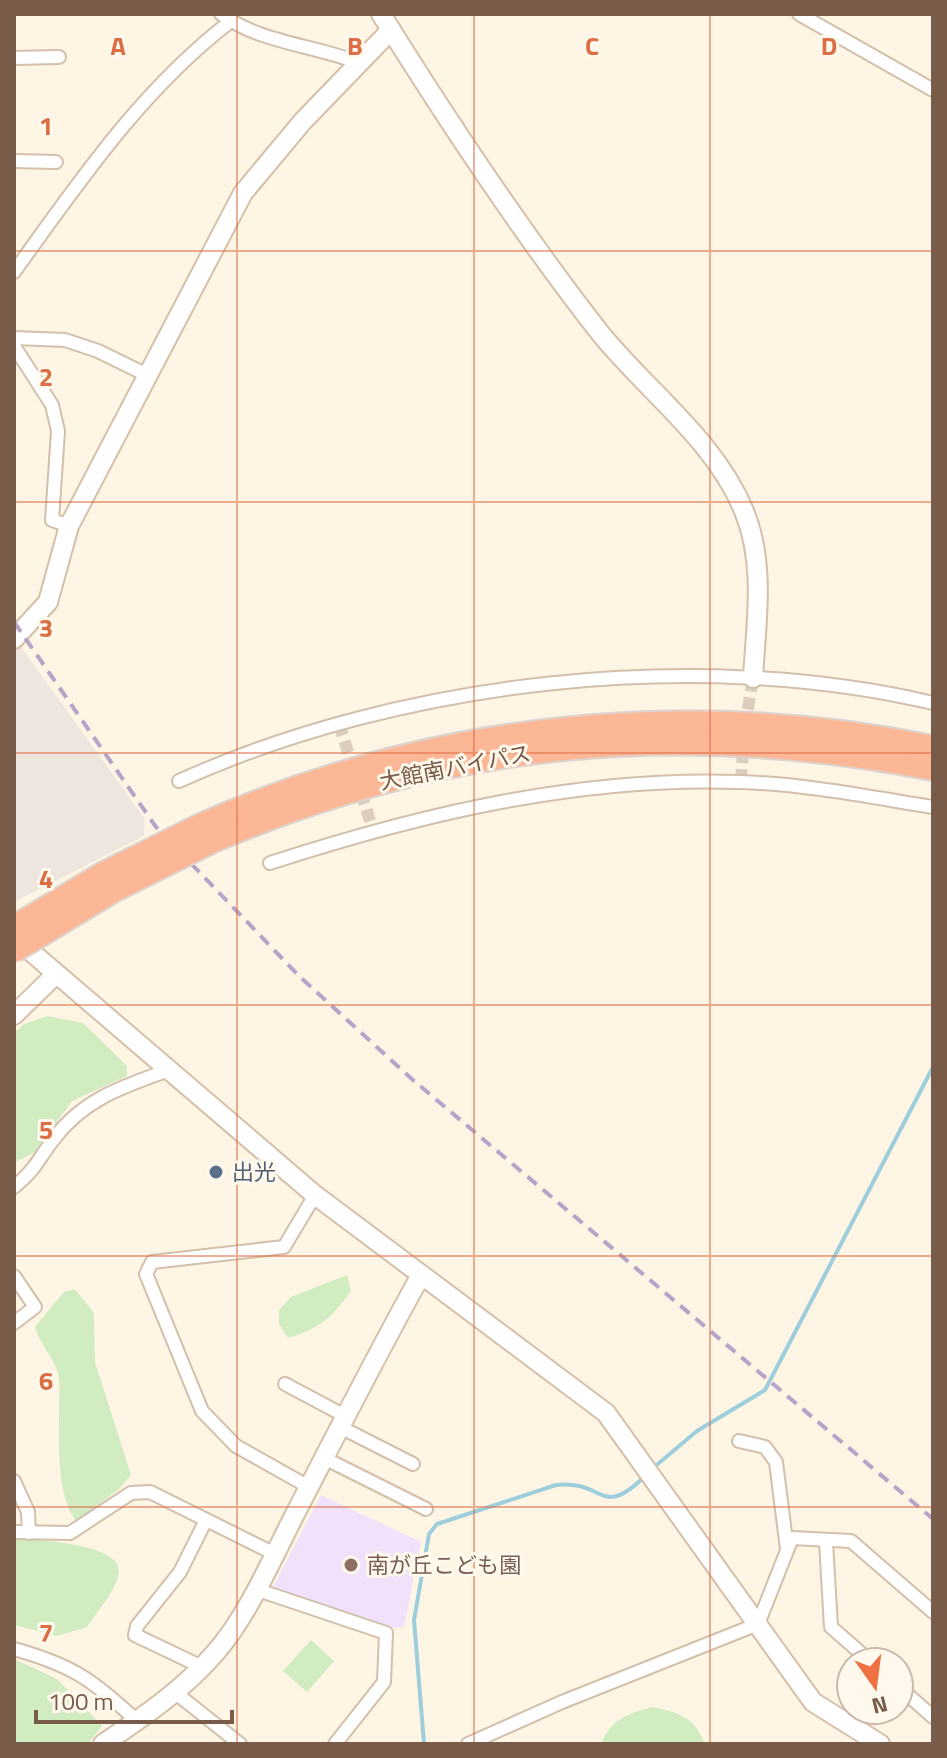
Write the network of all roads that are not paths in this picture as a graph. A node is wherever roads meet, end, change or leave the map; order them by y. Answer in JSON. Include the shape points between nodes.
{"nodes":[{"id":1,"x":799,"y":14,"type":"edge"},
{"id":2,"x":226,"y":18,"type":"edge"},
{"id":3,"x":386,"y":22,"type":"edge"},
{"id":4,"x":59,"y":57,"type":"dead end"},
{"id":5,"x":14,"y":58,"type":"edge"},
{"id":6,"x":359,"y":63,"type":"junction"},
{"id":7,"x":933,"y":90,"type":"edge"},
{"id":8,"x":14,"y":161,"type":"edge"},
{"id":9,"x":56,"y":162,"type":"dead end"},
{"id":10,"x":14,"y":272,"type":"edge"},
{"id":11,"x":14,"y":338,"type":"edge"},
{"id":12,"x":14,"y":346,"type":"edge"},
{"id":13,"x":147,"y":375,"type":"junction"},
{"id":14,"x":69,"y":526,"type":"junction"},
{"id":15,"x":14,"y":639,"type":"edge"},
{"id":16,"x":753,"y":678,"type":"junction"},
{"id":17,"x":933,"y":703,"type":"edge"},
{"id":18,"x":933,"y":748,"type":"edge"},
{"id":19,"x":933,"y":768,"type":"edge"},
{"id":20,"x":179,"y":781,"type":"dead end"},
{"id":21,"x":933,"y":807,"type":"edge"},
{"id":22,"x":207,"y":833,"type":"junction"},
{"id":23,"x":270,"y":863,"type":"dead end"},
{"id":24,"x":65,"y":918,"type":"junction"},
{"id":25,"x":14,"y":926,"type":"edge"},
{"id":26,"x":14,"y":937,"type":"edge"},
{"id":27,"x":14,"y":950,"type":"edge"},
{"id":28,"x":14,"y":956,"type":"edge"},
{"id":29,"x":55,"y":975,"type":"junction"},
{"id":30,"x":14,"y":1015,"type":"edge"},
{"id":31,"x":169,"y":1070,"type":"junction"},
{"id":32,"x":14,"y":1187,"type":"edge"},
{"id":33,"x":315,"y":1195,"type":"junction"},
{"id":34,"x":421,"y":1275,"type":"junction"},
{"id":35,"x":14,"y":1276,"type":"edge"},
{"id":36,"x":14,"y":1323,"type":"edge"},
{"id":37,"x":285,"y":1384,"type":"dead end"},
{"id":38,"x":345,"y":1422,"type":"junction"},
{"id":39,"x":739,"y":1441,"type":"dead end"},
{"id":40,"x":326,"y":1459,"type":"junction"},
{"id":41,"x":413,"y":1464,"type":"dead end"},
{"id":42,"x":14,"y":1481,"type":"edge"},
{"id":43,"x":309,"y":1487,"type":"junction"},
{"id":44,"x":426,"y":1509,"type":"dead end"},
{"id":45,"x":206,"y":1520,"type":"junction"},
{"id":46,"x":14,"y":1532,"type":"edge"},
{"id":47,"x":29,"y":1533,"type":"junction"},
{"id":48,"x":826,"y":1542,"type":"junction"},
{"id":49,"x":787,"y":1549,"type":"junction"},
{"id":50,"x":275,"y":1554,"type":"junction"},
{"id":51,"x":255,"y":1589,"type":"junction"},
{"id":52,"x":933,"y":1612,"type":"edge"},
{"id":53,"x":758,"y":1624,"type":"junction"},
{"id":54,"x":853,"y":1646,"type":"edge"},
{"id":55,"x":14,"y":1649,"type":"edge"},
{"id":56,"x":202,"y":1667,"type":"junction"},
{"id":57,"x":177,"y":1694,"type":"junction"},
{"id":58,"x":915,"y":1701,"type":"edge"},
{"id":59,"x":933,"y":1717,"type":"edge"},
{"id":60,"x":137,"y":1721,"type":"junction"},
{"id":61,"x":103,"y":1744,"type":"edge"},
{"id":62,"x":240,"y":1744,"type":"edge"},
{"id":63,"x":335,"y":1744,"type":"edge"},
{"id":64,"x":468,"y":1744,"type":"edge"},
{"id":65,"x":880,"y":1744,"type":"edge"}],
"edges":[{"from":1,"to":7,"type":"street"},
{"from":2,"to":6,"type":"street"},
{"from":2,"to":10,"type":"street","via":[[143,101]]},
{"from":3,"to":6,"type":"street"},
{"from":3,"to":16,"type":"street","via":[[566,288],[726,478],[744,512],[759,581]]},
{"from":4,"to":5,"type":"street"},
{"from":6,"to":13,"type":"street","via":[[292,132],[243,193]]},
{"from":8,"to":9,"type":"street"},
{"from":11,"to":13,"type":"street","via":[[65,340]]},
{"from":12,"to":14,"type":"street","via":[[52,405],[58,431],[52,520]]},
{"from":13,"to":14,"type":"street"},
{"from":14,"to":15,"type":"street","via":[[48,602]]},
{"from":16,"to":17,"type":"street"},
{"from":16,"to":20,"type":"street","via":[[595,681],[445,697],[306,733]]},
{"from":18,"to":22,"type":"highway","name":"大館南バイパス","via":[[769,725],[647,722],[520,733],[401,757],[296,788]]},
{"from":19,"to":22,"type":"highway","name":"大館南バイパス","via":[[769,743],[664,741],[558,748],[353,788]]},
{"from":21,"to":23,"type":"street","via":[[741,781],[642,783],[511,800],[373,830]]},
{"from":22,"to":24,"type":"highway","name":"大館南バイパス","bridge":true},
{"from":22,"to":25,"type":"highway","name":"大館南バイパス","bridge":true,"via":[[104,874]]},
{"from":24,"to":27,"type":"highway","name":"大館南バイパス","bridge":true},
{"from":24,"to":28,"type":"highway","bridge":true},
{"from":26,"to":29,"type":"street"},
{"from":29,"to":30,"type":"street"},
{"from":29,"to":31,"type":"street"},
{"from":31,"to":32,"type":"street","via":[[90,1102],[53,1139],[36,1169]]},
{"from":31,"to":33,"type":"street"},
{"from":33,"to":34,"type":"street"},
{"from":33,"to":43,"type":"street","via":[[284,1247],[152,1262],[146,1274],[202,1411],[236,1446]]},
{"from":34,"to":38,"type":"street"},
{"from":34,"to":53,"type":"street","via":[[606,1413]]},
{"from":35,"to":36,"type":"street","via":[[35,1307]]},
{"from":37,"to":38,"type":"street"},
{"from":38,"to":40,"type":"street"},
{"from":38,"to":41,"type":"street"},
{"from":39,"to":49,"type":"street","via":[[765,1447],[776,1462]]},
{"from":40,"to":43,"type":"street"},
{"from":40,"to":44,"type":"street"},
{"from":42,"to":47,"type":"street","via":[[28,1512]]},
{"from":43,"to":50,"type":"street"},
{"from":45,"to":47,"type":"street","via":[[150,1492],[131,1493],[70,1533]]},
{"from":45,"to":50,"type":"street"},
{"from":45,"to":56,"type":"street","via":[[180,1572],[135,1635]]},
{"from":46,"to":47,"type":"street"},
{"from":48,"to":49,"type":"street","via":[[792,1538]]},
{"from":48,"to":52,"type":"street","via":[[851,1541]]},
{"from":48,"to":54,"type":"street","via":[[831,1627]]},
{"from":49,"to":53,"type":"street"},
{"from":50,"to":51,"type":"street"},
{"from":51,"to":56,"type":"street"},
{"from":51,"to":63,"type":"street","via":[[386,1633],[384,1682]]},
{"from":53,"to":64,"type":"street"},
{"from":53,"to":65,"type":"street","via":[[813,1702]]},
{"from":55,"to":60,"type":"street","via":[[58,1661],[97,1683]]},
{"from":56,"to":57,"type":"street"},
{"from":57,"to":60,"type":"street"},
{"from":57,"to":62,"type":"street"},
{"from":58,"to":59,"type":"street"},
{"from":60,"to":61,"type":"street"}]}
